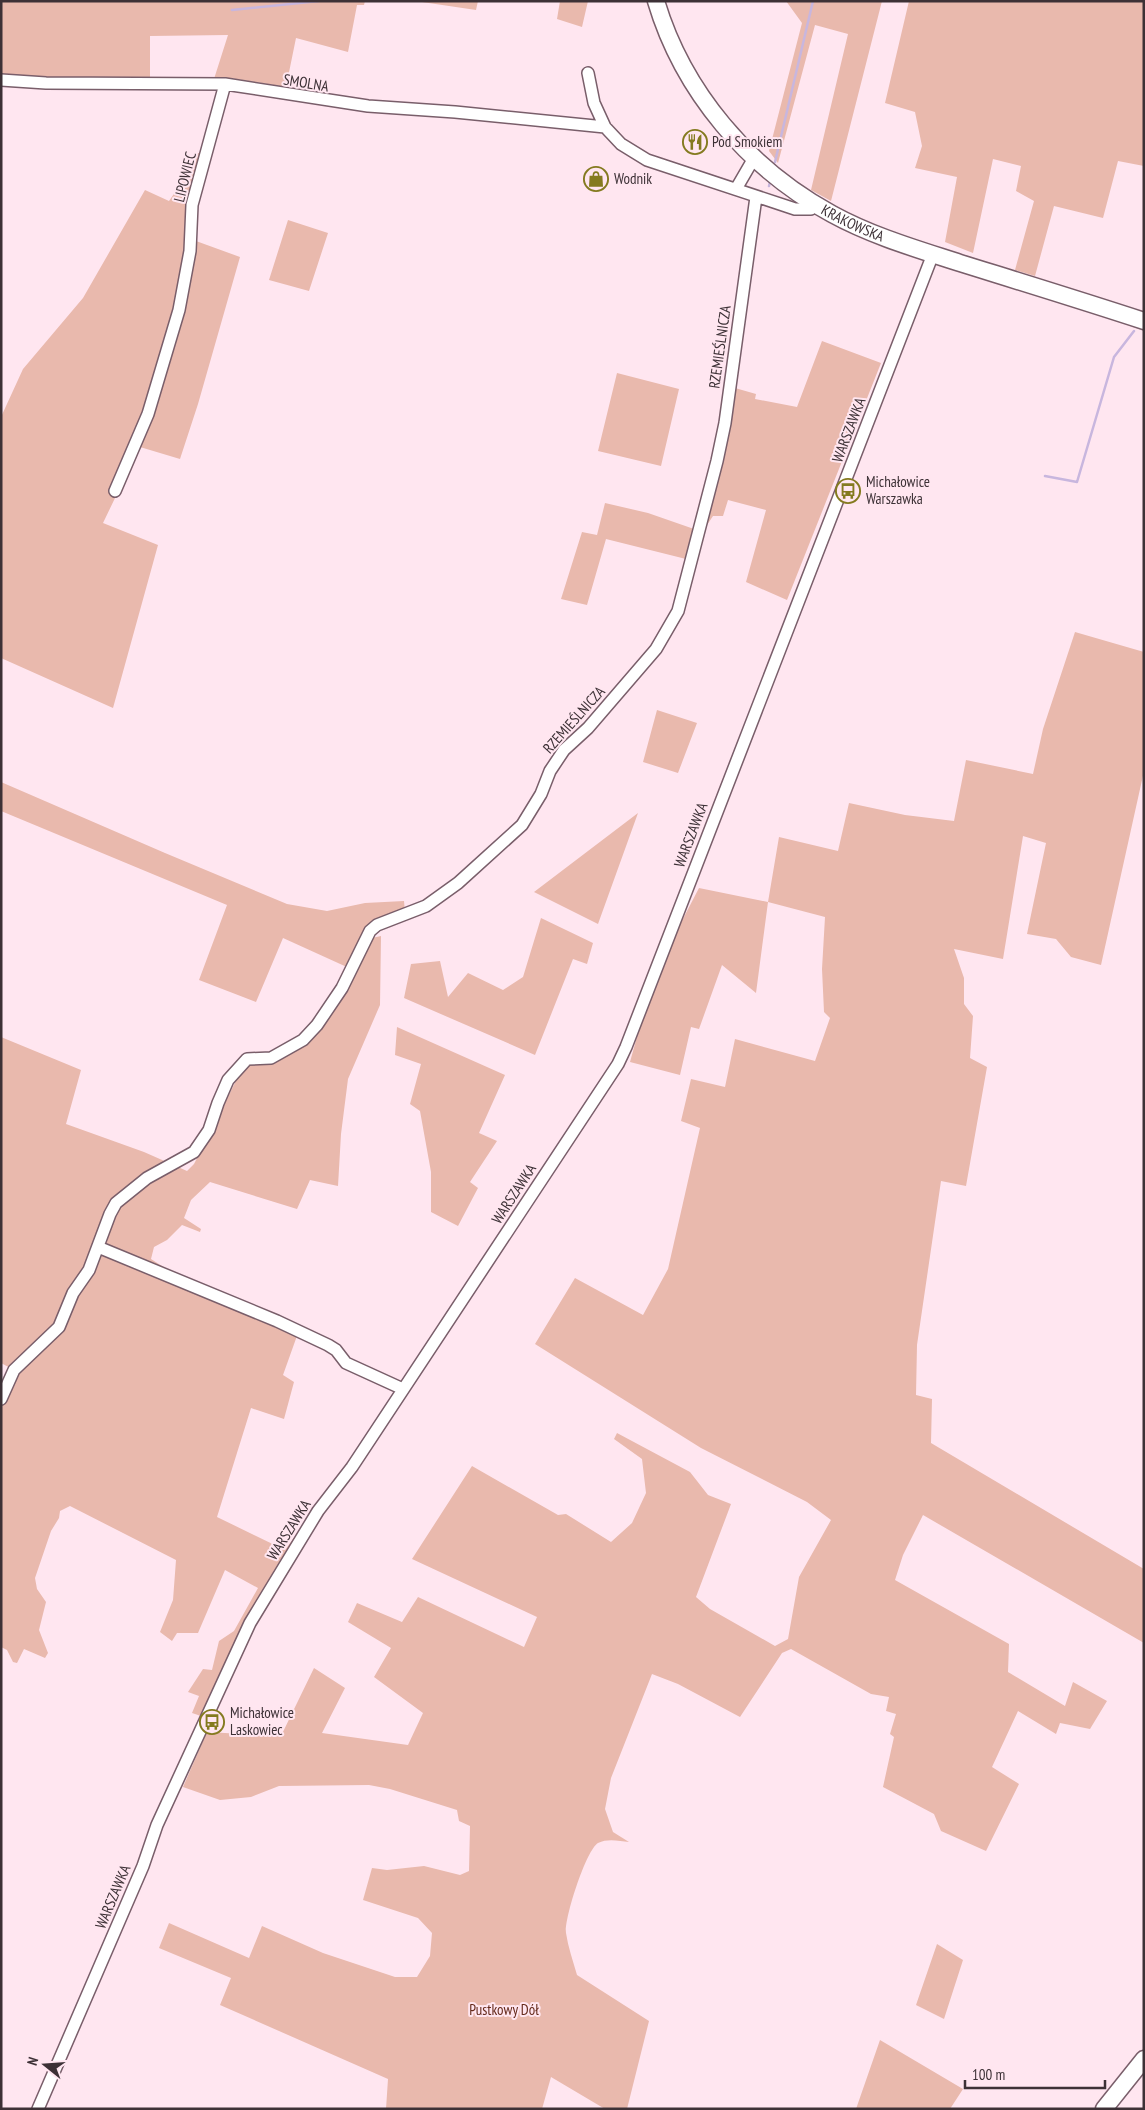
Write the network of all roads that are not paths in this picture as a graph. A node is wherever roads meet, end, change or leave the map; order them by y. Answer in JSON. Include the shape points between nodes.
{"nodes":[{"id":1,"x":656,"y":1,"type":"edge"},
{"id":2,"x":588,"y":73,"type":"dead end"},
{"id":3,"x":1,"y":80,"type":"edge"},
{"id":4,"x":225,"y":84,"type":"junction"},
{"id":5,"x":605,"y":127,"type":"junction"},
{"id":6,"x":754,"y":158,"type":"junction"},
{"id":7,"x":736,"y":189,"type":"junction"},
{"id":8,"x":756,"y":197,"type":"junction"},
{"id":9,"x":814,"y":204,"type":"junction"},
{"id":10,"x":932,"y":254,"type":"junction"},
{"id":11,"x":1144,"y":321,"type":"edge"},
{"id":12,"x":115,"y":491,"type":"dead end"},
{"id":13,"x":98,"y":1247,"type":"junction"},
{"id":14,"x":403,"y":1389,"type":"junction"},
{"id":15,"x":1,"y":1399,"type":"edge"},
{"id":16,"x":1144,"y":2059,"type":"edge"},
{"id":17,"x":38,"y":2109,"type":"edge"},
{"id":18,"x":1104,"y":2109,"type":"edge"}],
"edges":[{"from":1,"to":6,"type":"main road","name":"KRAKOWSKA","via":[[669,38],[696,89],[721,123]]},
{"from":2,"to":5,"type":"street","via":[[594,104]]},
{"from":3,"to":4,"type":"street","name":"SMOLNA"},
{"from":4,"to":5,"type":"street","name":"SMOLNA","via":[[368,106]]},
{"from":4,"to":12,"type":"street","name":"LIPOWIEC","via":[[192,205],[190,251],[179,310],[148,414]]},
{"from":5,"to":7,"type":"street","via":[[621,144],[647,160]]},
{"from":6,"to":7,"type":"street"},
{"from":6,"to":9,"type":"main road","name":"KRAKOWSKA"},
{"from":7,"to":8,"type":"street"},
{"from":8,"to":9,"type":"street","via":[[795,209],[811,209]]},
{"from":8,"to":13,"type":"street","name":"RZEMIEŚLNICZA","via":[[721,442],[678,611],[656,649],[588,728],[564,750],[522,826],[458,883],[426,906],[377,925],[370,931],[342,988],[317,1025],[303,1040],[271,1058],[248,1059],[228,1080],[209,1130],[194,1152],[147,1178],[116,1203]]},
{"from":9,"to":10,"type":"main road","name":"KRAKOWSKA","via":[[866,230]]},
{"from":10,"to":11,"type":"main road","name":"KRAKOWSKA"},
{"from":10,"to":14,"type":"street","name":"WARSZAWKA","via":[[626,1047],[618,1064]]},
{"from":13,"to":14,"type":"street","via":[[302,1333],[336,1350],[346,1363]]},
{"from":13,"to":15,"type":"street","name":"RZEMIEŚLNICZA","via":[[59,1327],[14,1370]]},
{"from":14,"to":17,"type":"street","name":"WARSZAWKA","via":[[352,1467],[318,1511],[247,1630],[157,1824],[143,1866]]},
{"from":16,"to":18,"type":"main road"}]}
